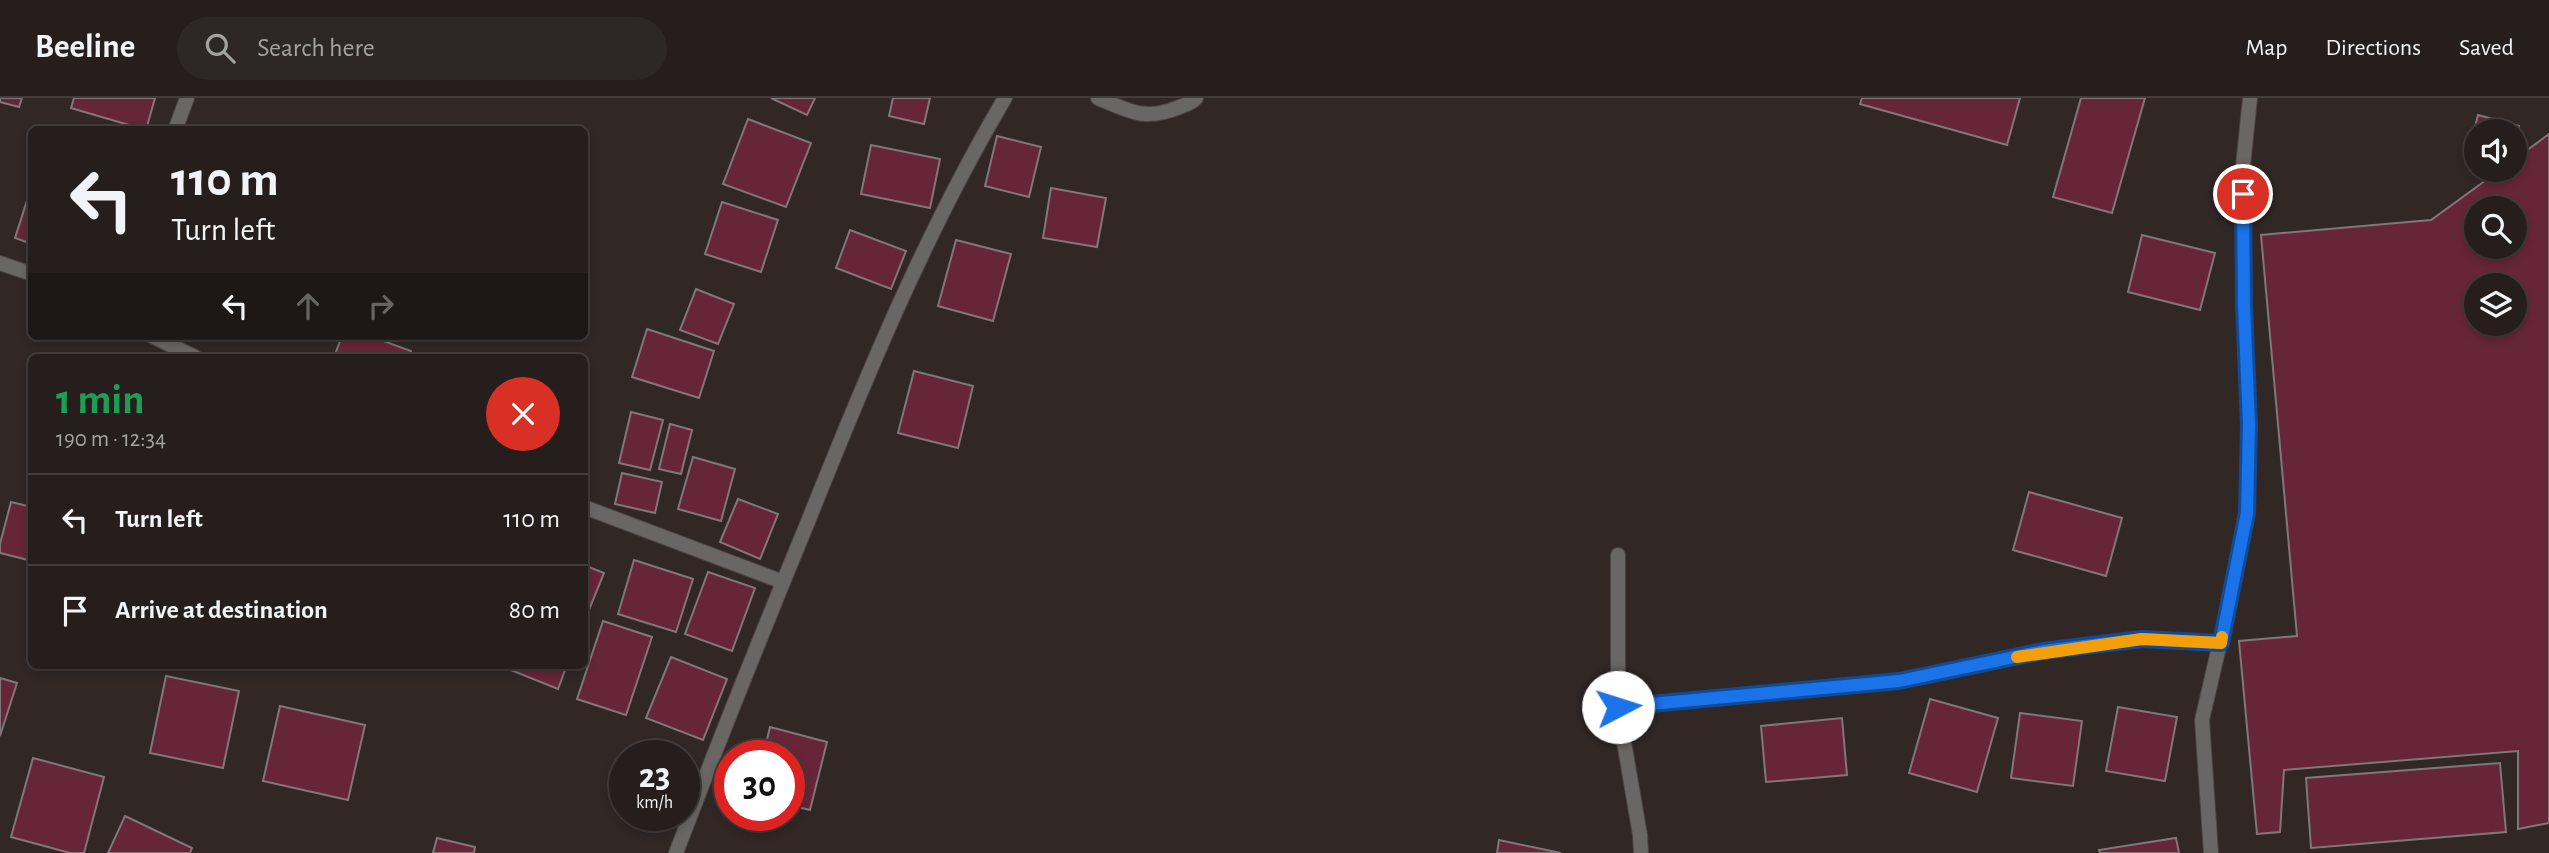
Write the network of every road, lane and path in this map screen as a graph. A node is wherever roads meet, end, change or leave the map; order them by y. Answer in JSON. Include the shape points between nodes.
{"nodes":[{"id":1,"x":187,"y":98,"type":"edge"},
{"id":2,"x":1005,"y":98,"type":"edge"},
{"id":3,"x":1098,"y":98,"type":"edge"},
{"id":4,"x":1196,"y":98,"type":"edge"},
{"id":5,"x":2249,"y":98,"type":"edge"},
{"id":6,"x":177,"y":126,"type":"edge"},
{"id":7,"x":0,"y":263,"type":"edge"},
{"id":8,"x":28,"y":273,"type":"edge"},
{"id":9,"x":160,"y":340,"type":"edge"},
{"id":10,"x":189,"y":354,"type":"edge"},
{"id":11,"x":588,"y":509,"type":"edge"},
{"id":12,"x":1618,"y":555,"type":"dead end"},
{"id":13,"x":783,"y":582,"type":"junction"},
{"id":14,"x":2221,"y":643,"type":"junction"},
{"id":15,"x":1618,"y":707,"type":"junction"},
{"id":16,"x":676,"y":853,"type":"edge"},
{"id":17,"x":1641,"y":853,"type":"edge"},
{"id":18,"x":2211,"y":853,"type":"edge"}],
"edges":[{"from":1,"to":6,"type":"street"},
{"from":2,"to":13,"type":"street","via":[[932,233],[852,411]]},
{"from":3,"to":4,"type":"street","via":[[1149,116]]},
{"from":5,"to":14,"type":"street","via":[[2243,166],[2247,513]]},
{"from":7,"to":8,"type":"street"},
{"from":9,"to":10,"type":"street"},
{"from":11,"to":13,"type":"street"},
{"from":12,"to":15,"type":"street"},
{"from":13,"to":16,"type":"street"},
{"from":14,"to":15,"type":"street","via":[[2142,639],[2043,651],[1899,681]]},
{"from":14,"to":18,"type":"street","via":[[2203,720]]},
{"from":15,"to":17,"type":"street"}]}
